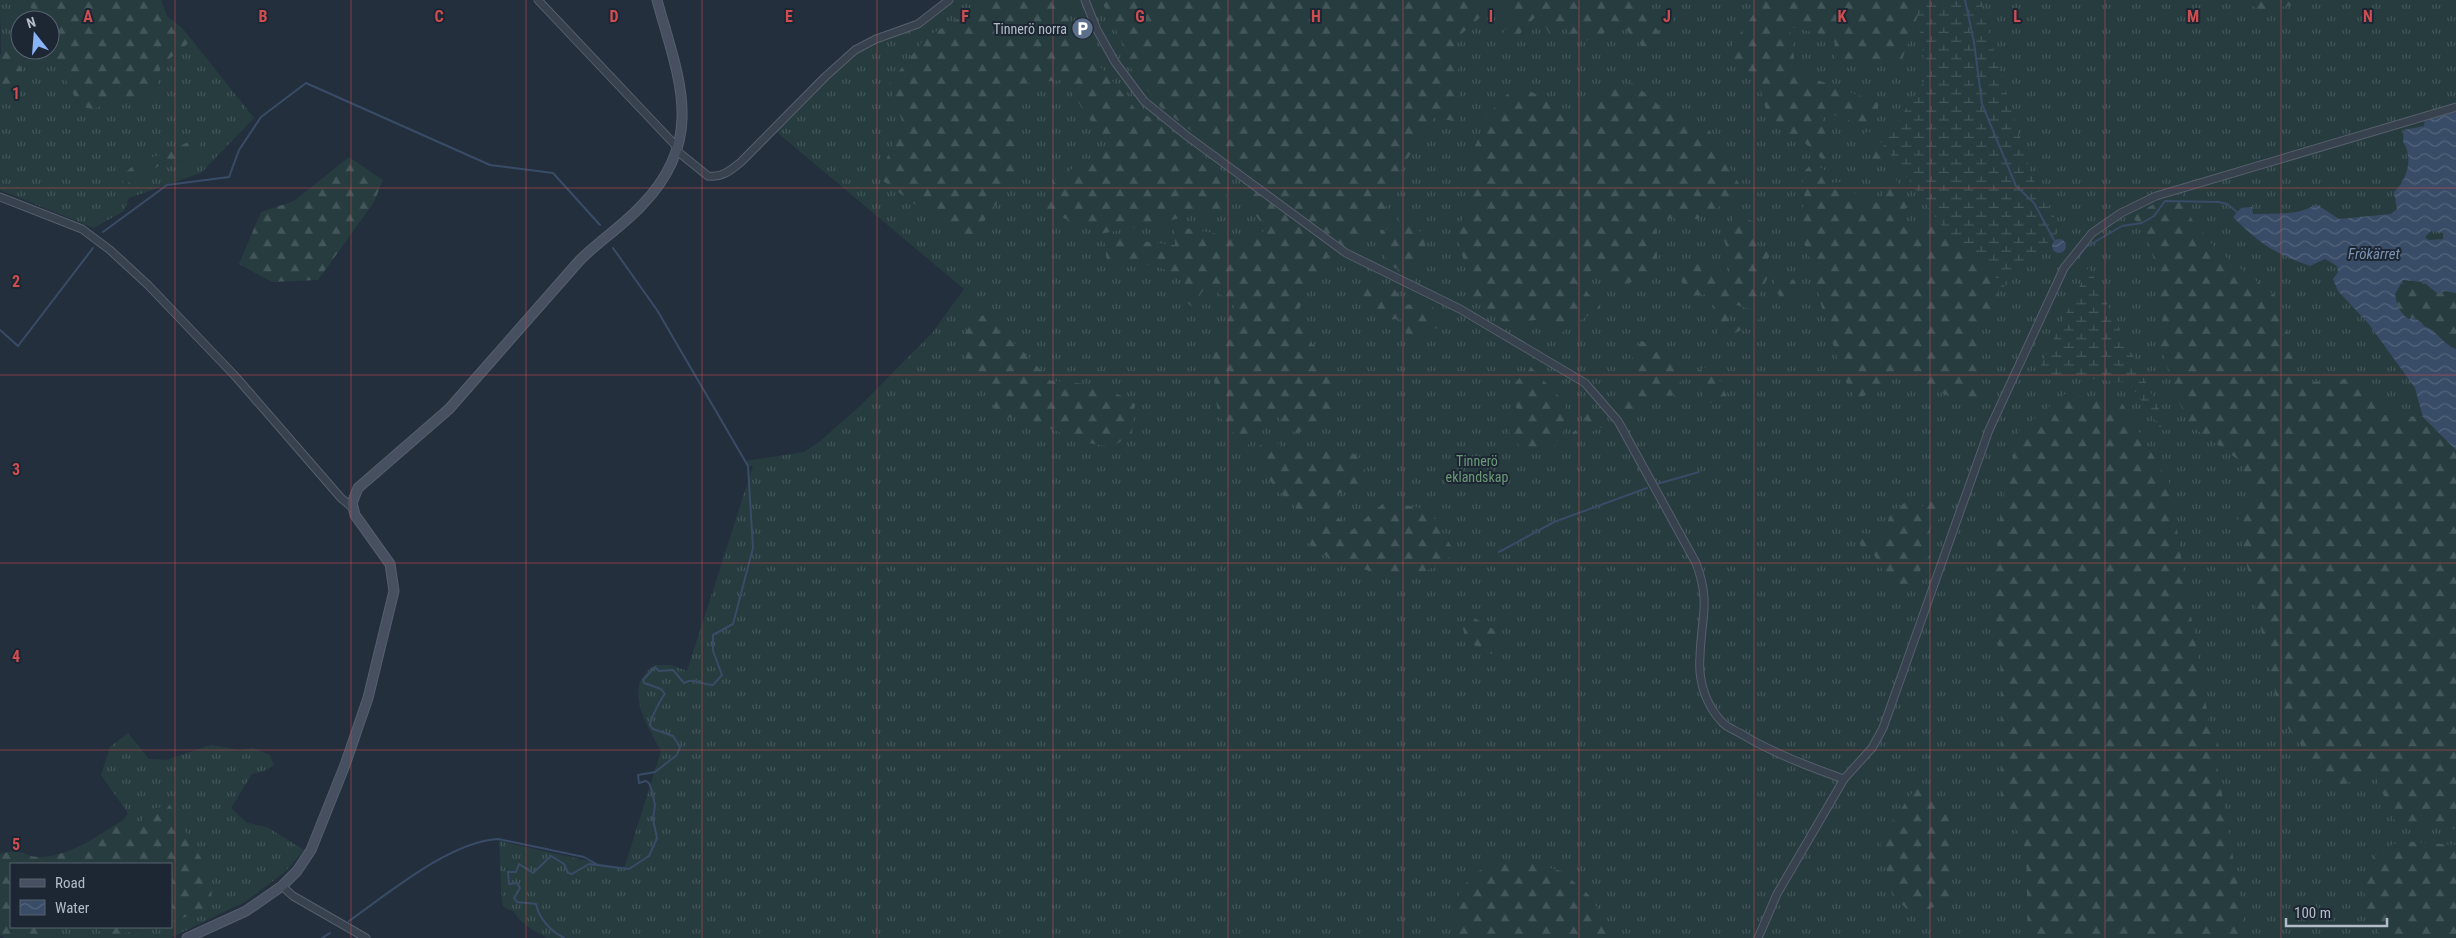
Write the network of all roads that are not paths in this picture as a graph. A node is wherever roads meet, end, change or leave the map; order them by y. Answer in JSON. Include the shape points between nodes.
{"nodes":[{"id":1,"x":538,"y":0,"type":"edge"},
{"id":2,"x":658,"y":0,"type":"edge"},
{"id":3,"x":949,"y":0,"type":"edge"},
{"id":4,"x":1085,"y":0,"type":"edge"},
{"id":5,"x":2456,"y":107,"type":"edge"},
{"id":6,"x":677,"y":150,"type":"junction"},
{"id":7,"x":0,"y":197,"type":"edge"},
{"id":8,"x":353,"y":508,"type":"junction"},
{"id":9,"x":1844,"y":779,"type":"junction"},
{"id":10,"x":282,"y":886,"type":"junction"},
{"id":11,"x":187,"y":938,"type":"edge"},
{"id":12,"x":366,"y":938,"type":"edge"},
{"id":13,"x":1758,"y":938,"type":"edge"}],
"edges":[{"from":1,"to":6,"type":"street"},
{"from":2,"to":6,"type":"street","via":[[683,106]]},
{"from":3,"to":6,"type":"street","via":[[918,24],[876,39],[849,54],[741,162],[726,173],[708,176]]},
{"from":4,"to":9,"type":"street","via":[[1097,30],[1144,101],[1187,136],[1346,253],[1460,309],[1585,384],[1618,421],[1696,563],[1704,584],[1706,606],[1700,680],[1714,711],[1724,724],[1765,748]]},
{"from":5,"to":9,"type":"street","via":[[2156,196],[2106,222],[2082,242],[2064,268],[1989,430],[1884,728],[1872,748]]},
{"from":6,"to":8,"type":"street","via":[[664,177],[643,205],[580,260],[449,409],[358,488]]},
{"from":7,"to":8,"type":"street","via":[[82,229],[110,250],[236,377]]},
{"from":8,"to":10,"type":"street","via":[[358,521],[390,564],[393,596],[368,698],[345,765],[311,850]]},
{"from":9,"to":13,"type":"street","via":[[1777,894]]},
{"from":10,"to":11,"type":"street","via":[[246,911]]},
{"from":10,"to":12,"type":"street","via":[[293,896]]}]}
